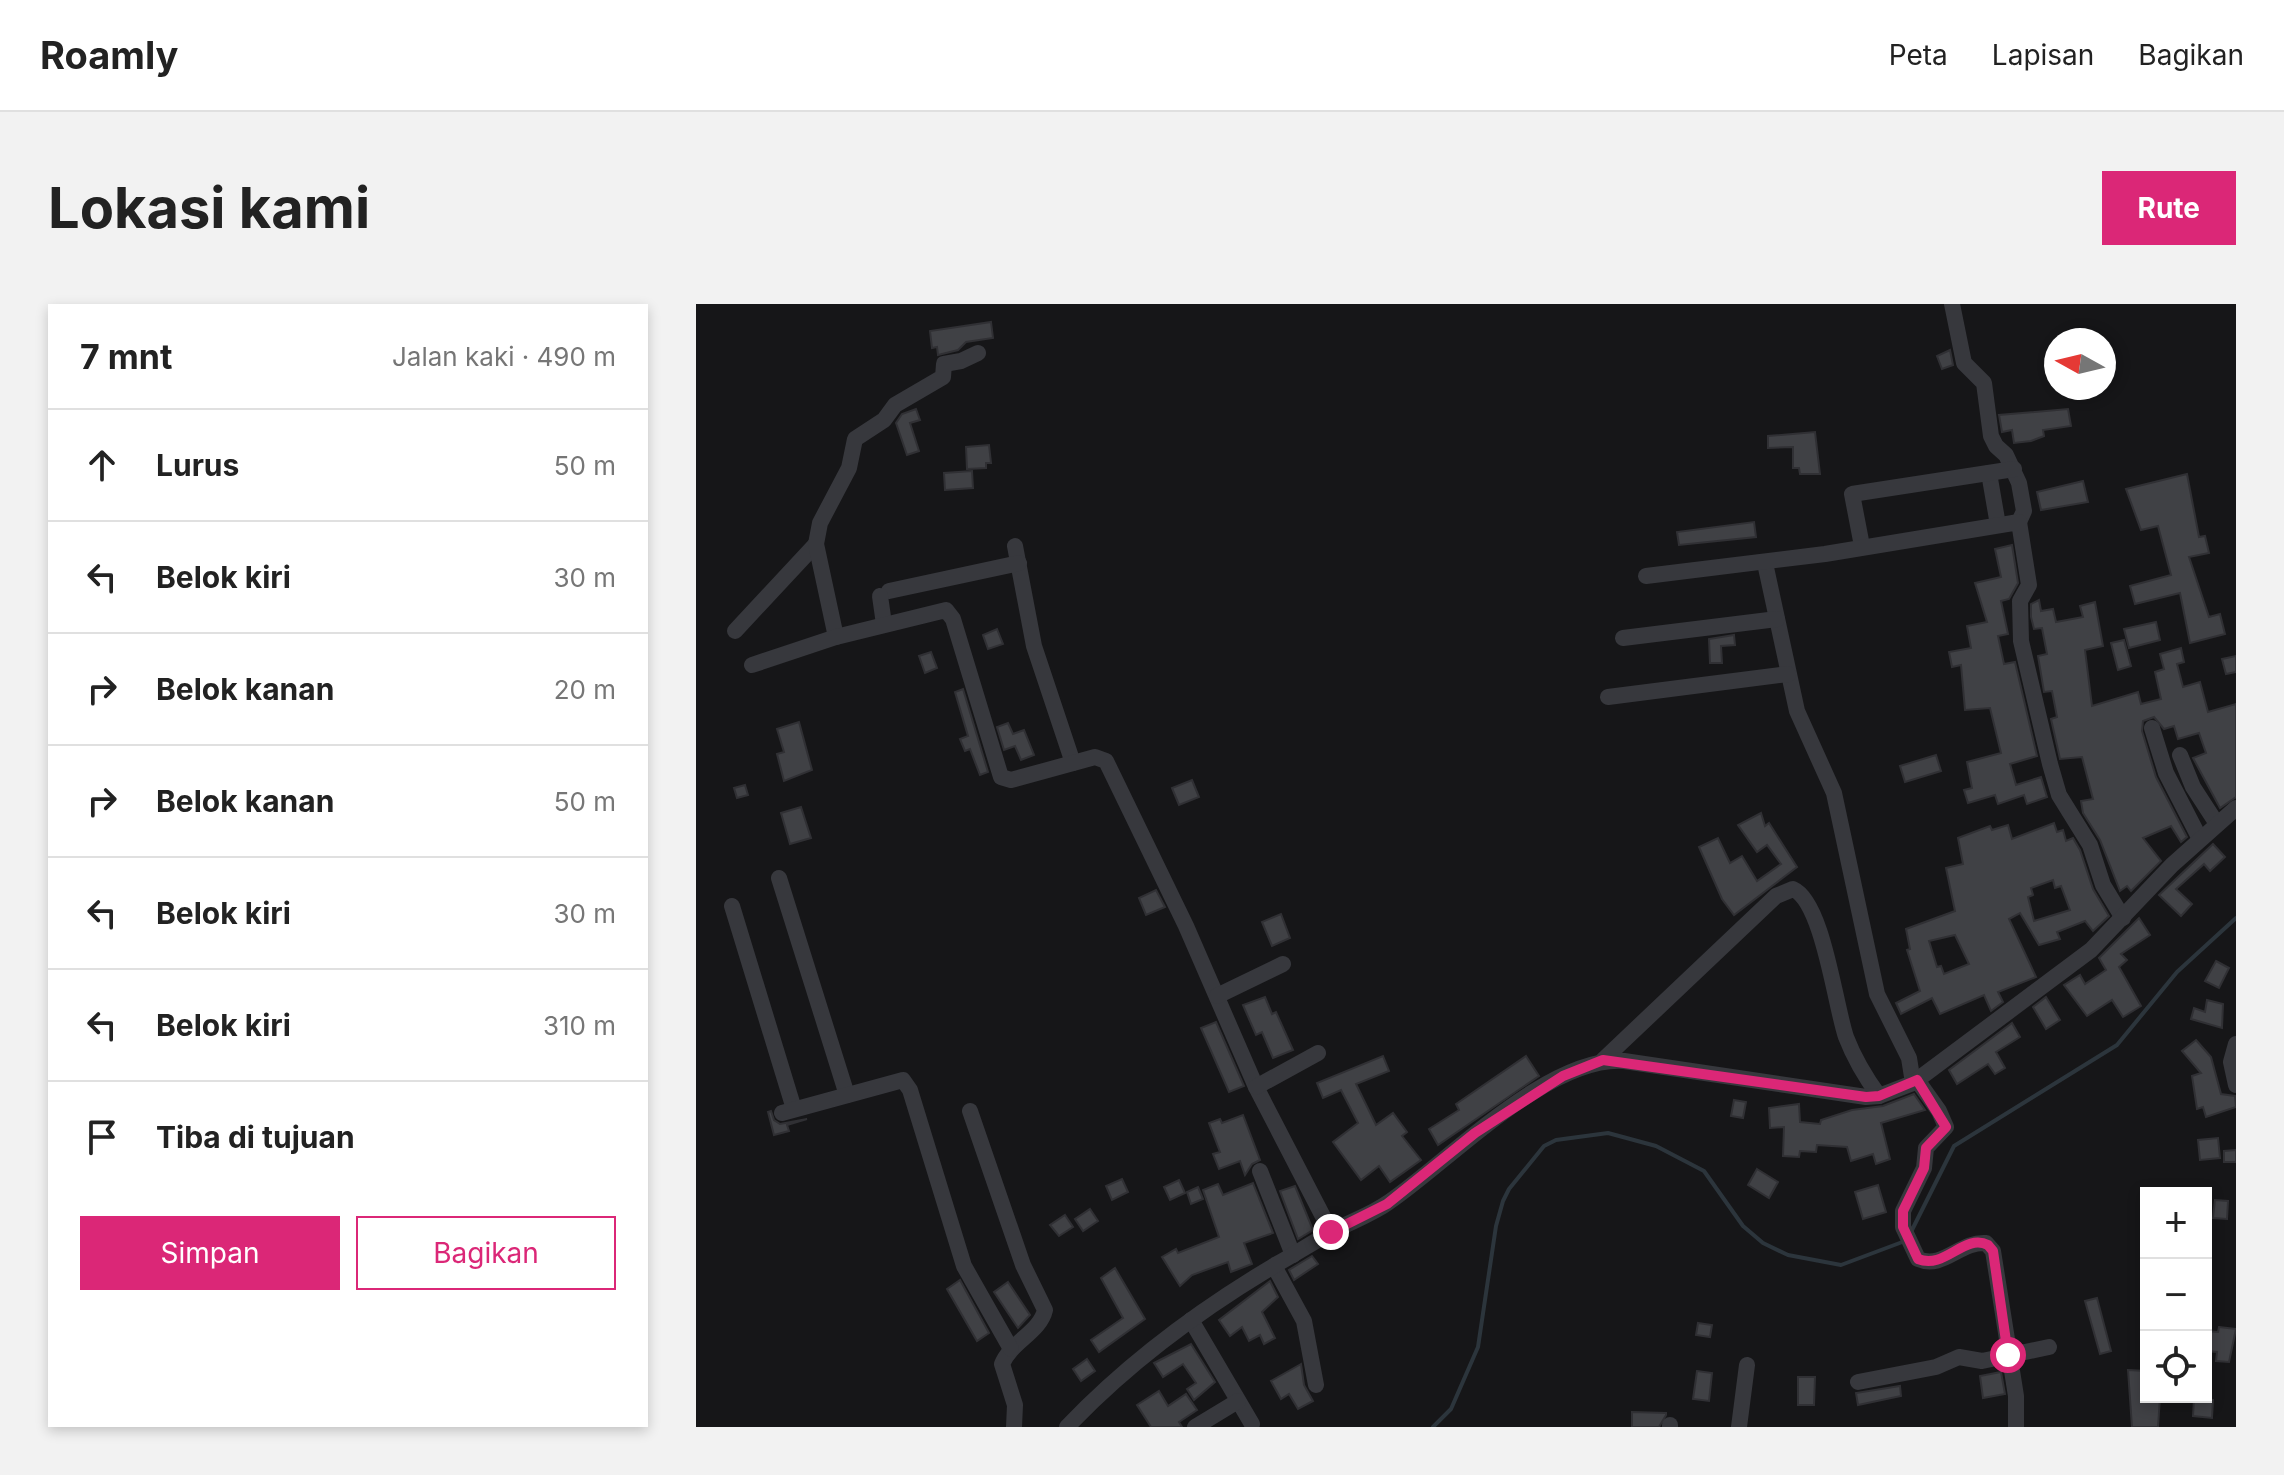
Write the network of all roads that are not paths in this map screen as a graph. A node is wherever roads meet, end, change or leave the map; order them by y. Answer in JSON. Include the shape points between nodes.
{"nodes":[{"id":1,"x":1952,"y":304,"type":"edge"},
{"id":2,"x":978,"y":353,"type":"dead end"},
{"id":3,"x":2014,"y":469,"type":"junction"},
{"id":4,"x":1989,"y":473,"type":"junction"},
{"id":5,"x":2019,"y":522,"type":"junction"},
{"id":6,"x":1998,"y":525,"type":"junction"},
{"id":7,"x":816,"y":544,"type":"junction"},
{"id":8,"x":1015,"y":546,"type":"dead end"},
{"id":9,"x":1862,"y":546,"type":"junction"},
{"id":10,"x":1019,"y":563,"type":"junction"},
{"id":11,"x":1765,"y":563,"type":"junction"},
{"id":12,"x":1646,"y":576,"type":"dead end"},
{"id":13,"x":1777,"y":619,"type":"junction"},
{"id":14,"x":884,"y":624,"type":"junction"},
{"id":15,"x":735,"y":631,"type":"dead end"},
{"id":16,"x":836,"y":637,"type":"junction"},
{"id":17,"x":1623,"y":638,"type":"dead end"},
{"id":18,"x":752,"y":665,"type":"dead end"},
{"id":19,"x":1788,"y":674,"type":"junction"},
{"id":20,"x":1608,"y":697,"type":"dead end"},
{"id":21,"x":2152,"y":728,"type":"dead end"},
{"id":22,"x":2180,"y":755,"type":"dead end"},
{"id":23,"x":1073,"y":763,"type":"junction"},
{"id":24,"x":2236,"y":808,"type":"edge"},
{"id":25,"x":2217,"y":824,"type":"junction"},
{"id":26,"x":2200,"y":839,"type":"junction"},
{"id":27,"x":779,"y":878,"type":"dead end"},
{"id":28,"x":732,"y":906,"type":"dead end"},
{"id":29,"x":2123,"y":918,"type":"junction"},
{"id":30,"x":1283,"y":964,"type":"dead end"},
{"id":31,"x":1217,"y":996,"type":"junction"},
{"id":32,"x":2236,"y":1044,"type":"edge"},
{"id":33,"x":1318,"y":1053,"type":"dead end"},
{"id":34,"x":1603,"y":1060,"type":"junction"},
{"id":35,"x":1915,"y":1081,"type":"junction"},
{"id":36,"x":2236,"y":1085,"type":"edge"},
{"id":37,"x":1256,"y":1087,"type":"junction"},
{"id":38,"x":847,"y":1095,"type":"junction"},
{"id":39,"x":1879,"y":1096,"type":"junction"},
{"id":40,"x":970,"y":1111,"type":"dead end"},
{"id":41,"x":1260,"y":1171,"type":"dead end"},
{"id":42,"x":1331,"y":1232,"type":"junction"},
{"id":43,"x":1293,"y":1255,"type":"junction"},
{"id":44,"x":1274,"y":1266,"type":"junction"},
{"id":45,"x":1191,"y":1320,"type":"junction"},
{"id":46,"x":2049,"y":1347,"type":"dead end"},
{"id":47,"x":1011,"y":1349,"type":"junction"},
{"id":48,"x":2008,"y":1355,"type":"junction"},
{"id":49,"x":1747,"y":1365,"type":"dead end"},
{"id":50,"x":1858,"y":1382,"type":"dead end"},
{"id":51,"x":1316,"y":1385,"type":"dead end"},
{"id":52,"x":1238,"y":1401,"type":"junction"},
{"id":53,"x":1252,"y":1424,"type":"dead end"},
{"id":54,"x":1014,"y":1427,"type":"edge"},
{"id":55,"x":1067,"y":1427,"type":"edge"},
{"id":56,"x":1195,"y":1427,"type":"edge"},
{"id":57,"x":1739,"y":1427,"type":"edge"},
{"id":58,"x":2016,"y":1427,"type":"edge"}],
"edges":[{"from":1,"to":3,"type":"street","via":[[1964,363],[1984,383],[1991,436]]},
{"from":2,"to":7,"type":"street","via":[[944,364],[943,377],[895,405],[884,420],[855,439],[849,468],[820,523]]},
{"from":3,"to":4,"type":"street"},
{"from":3,"to":5,"type":"street","via":[[2024,511]]},
{"from":4,"to":6,"type":"street"},
{"from":4,"to":9,"type":"street","via":[[1852,488]]},
{"from":5,"to":6,"type":"street"},
{"from":5,"to":29,"type":"street","via":[[2029,585],[2020,601],[2021,641],[2050,764],[2059,795],[2090,845],[2103,885]]},
{"from":6,"to":9,"type":"street"},
{"from":7,"to":15,"type":"street"},
{"from":7,"to":16,"type":"street"},
{"from":8,"to":10,"type":"street"},
{"from":9,"to":11,"type":"street"},
{"from":10,"to":14,"type":"street","via":[[884,593]]},
{"from":10,"to":23,"type":"street","via":[[1034,646]]},
{"from":11,"to":12,"type":"street"},
{"from":11,"to":13,"type":"street"},
{"from":13,"to":17,"type":"street"},
{"from":13,"to":19,"type":"street"},
{"from":14,"to":16,"type":"street"},
{"from":14,"to":23,"type":"street","via":[[940,609],[950,612],[996,768],[1005,780]]},
{"from":16,"to":18,"type":"street"},
{"from":19,"to":20,"type":"street"},
{"from":19,"to":35,"type":"street","via":[[1801,723],[1834,793],[1877,994]]},
{"from":21,"to":26,"type":"street","via":[[2166,773]]},
{"from":22,"to":25,"type":"street"},
{"from":23,"to":31,"type":"street","via":[[1101,758],[1112,769]]},
{"from":24,"to":25,"type":"street"},
{"from":25,"to":26,"type":"street"},
{"from":26,"to":29,"type":"street"},
{"from":27,"to":38,"type":"street"},
{"from":28,"to":38,"type":"street","via":[[788,1111]]},
{"from":29,"to":35,"type":"street","via":[[2091,950]]},
{"from":30,"to":31,"type":"street"},
{"from":31,"to":37,"type":"street"},
{"from":32,"to":36,"type":"street","via":[[2231,1062]]},
{"from":33,"to":37,"type":"street"},
{"from":34,"to":39,"type":"street","via":[[1825,1093]]},
{"from":34,"to":39,"type":"street","via":[[1776,896],[1793,889],[1805,897],[1819,930],[1847,1040]]},
{"from":34,"to":42,"type":"street","via":[[1563,1076],[1475,1133],[1387,1204]]},
{"from":35,"to":39,"type":"street"},
{"from":35,"to":48,"type":"street","via":[[1946,1127],[1926,1148],[1924,1168],[1903,1211],[1908,1243],[1918,1259],[1930,1263],[1966,1245],[1988,1245]]},
{"from":37,"to":42,"type":"street"},
{"from":38,"to":47,"type":"street","via":[[903,1080],[910,1090],[964,1266]]},
{"from":40,"to":47,"type":"street","via":[[1023,1265],[1045,1310],[1042,1320]]},
{"from":41,"to":43,"type":"street"},
{"from":42,"to":43,"type":"street"},
{"from":43,"to":44,"type":"street"},
{"from":44,"to":45,"type":"street"},
{"from":44,"to":51,"type":"street","via":[[1304,1321]]},
{"from":45,"to":52,"type":"street"},
{"from":45,"to":55,"type":"street","via":[[1130,1366]]},
{"from":46,"to":48,"type":"street"},
{"from":47,"to":54,"type":"street","via":[[1002,1364],[1015,1405]]},
{"from":48,"to":50,"type":"street","via":[[1982,1361],[1959,1357]]},
{"from":48,"to":58,"type":"street"},
{"from":49,"to":57,"type":"street"},
{"from":52,"to":53,"type":"street"},
{"from":52,"to":56,"type":"street"}]}
